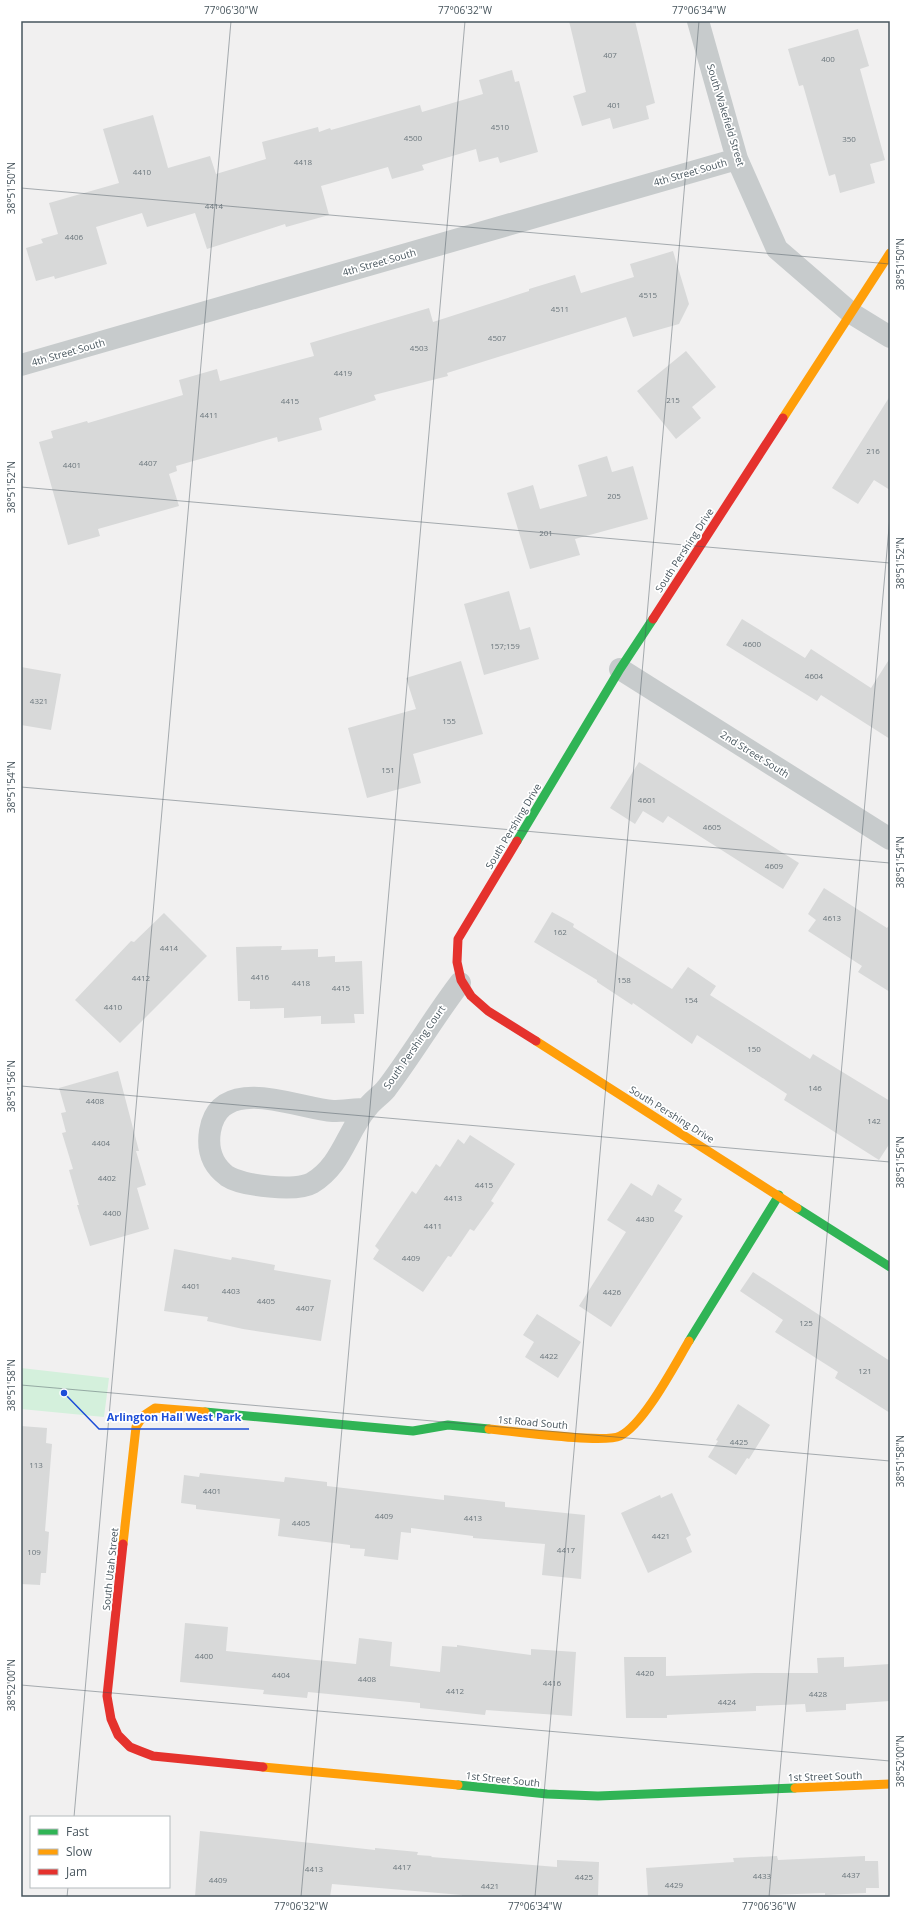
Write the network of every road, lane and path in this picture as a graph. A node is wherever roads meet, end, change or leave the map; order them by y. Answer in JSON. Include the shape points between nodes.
{"nodes":[{"id":1,"x":698,"y":21,"type":"edge"},
{"id":2,"x":737,"y":159,"type":"junction"},
{"id":3,"x":890,"y":253,"type":"edge"},
{"id":4,"x":851,"y":313,"type":"junction"},
{"id":5,"x":890,"y":337,"type":"edge"},
{"id":6,"x":21,"y":365,"type":"edge"},
{"id":7,"x":620,"y":669,"type":"junction"},
{"id":8,"x":890,"y":838,"type":"edge"},
{"id":9,"x":460,"y":983,"type":"junction"},
{"id":10,"x":366,"y":1109,"type":"junction"},
{"id":11,"x":779,"y":1195,"type":"junction"},
{"id":12,"x":890,"y":1267,"type":"edge"},
{"id":13,"x":155,"y":1408,"type":"joint"},
{"id":14,"x":119,"y":1740,"type":"joint"},
{"id":15,"x":890,"y":1784,"type":"edge"}],
"edges":[{"from":1,"to":2,"type":"street","name":"South Wakefield Street"},
{"from":2,"to":4,"type":"street","name":"South Wakefield Street","via":[[777,249]]},
{"from":2,"to":6,"type":"street","name":"4th Street South"},
{"from":3,"to":4,"type":"street","name":"South Pershing Drive"},
{"from":4,"to":5,"type":"street","name":"South Wakefield Street"},
{"from":4,"to":7,"type":"street","name":"South Pershing Drive"},
{"from":7,"to":8,"type":"street","name":"2nd Street South"},
{"from":7,"to":9,"type":"street","name":"South Pershing Drive","via":[[458,939],[455,959]]},
{"from":9,"to":10,"type":"street","name":"South Pershing Court","via":[[385,1090]]},
{"from":9,"to":11,"type":"street","name":"South Pershing Drive","via":[[470,996],[488,1011]]},
{"from":10,"to":10,"type":"street","name":"South Pershing Court","via":[[333,1111],[252,1097],[232,1101],[220,1110],[212,1122],[208,1142],[211,1156],[222,1172],[231,1178],[251,1184],[274,1188],[310,1184],[328,1172]]},
{"from":11,"to":12,"type":"street","name":"South Pershing Drive"},
{"from":11,"to":13,"type":"street","name":"1st Road South","via":[[640,1420],[619,1437],[594,1439],[448,1425],[413,1431]]},
{"from":13,"to":14,"type":"street","name":"South Utah Street","via":[[143,1416],[136,1426],[107,1696],[111,1719]]},
{"from":14,"to":15,"type":"street","name":"1st Street South","via":[[135,1750],[153,1756],[546,1794],[598,1796]]}]}
